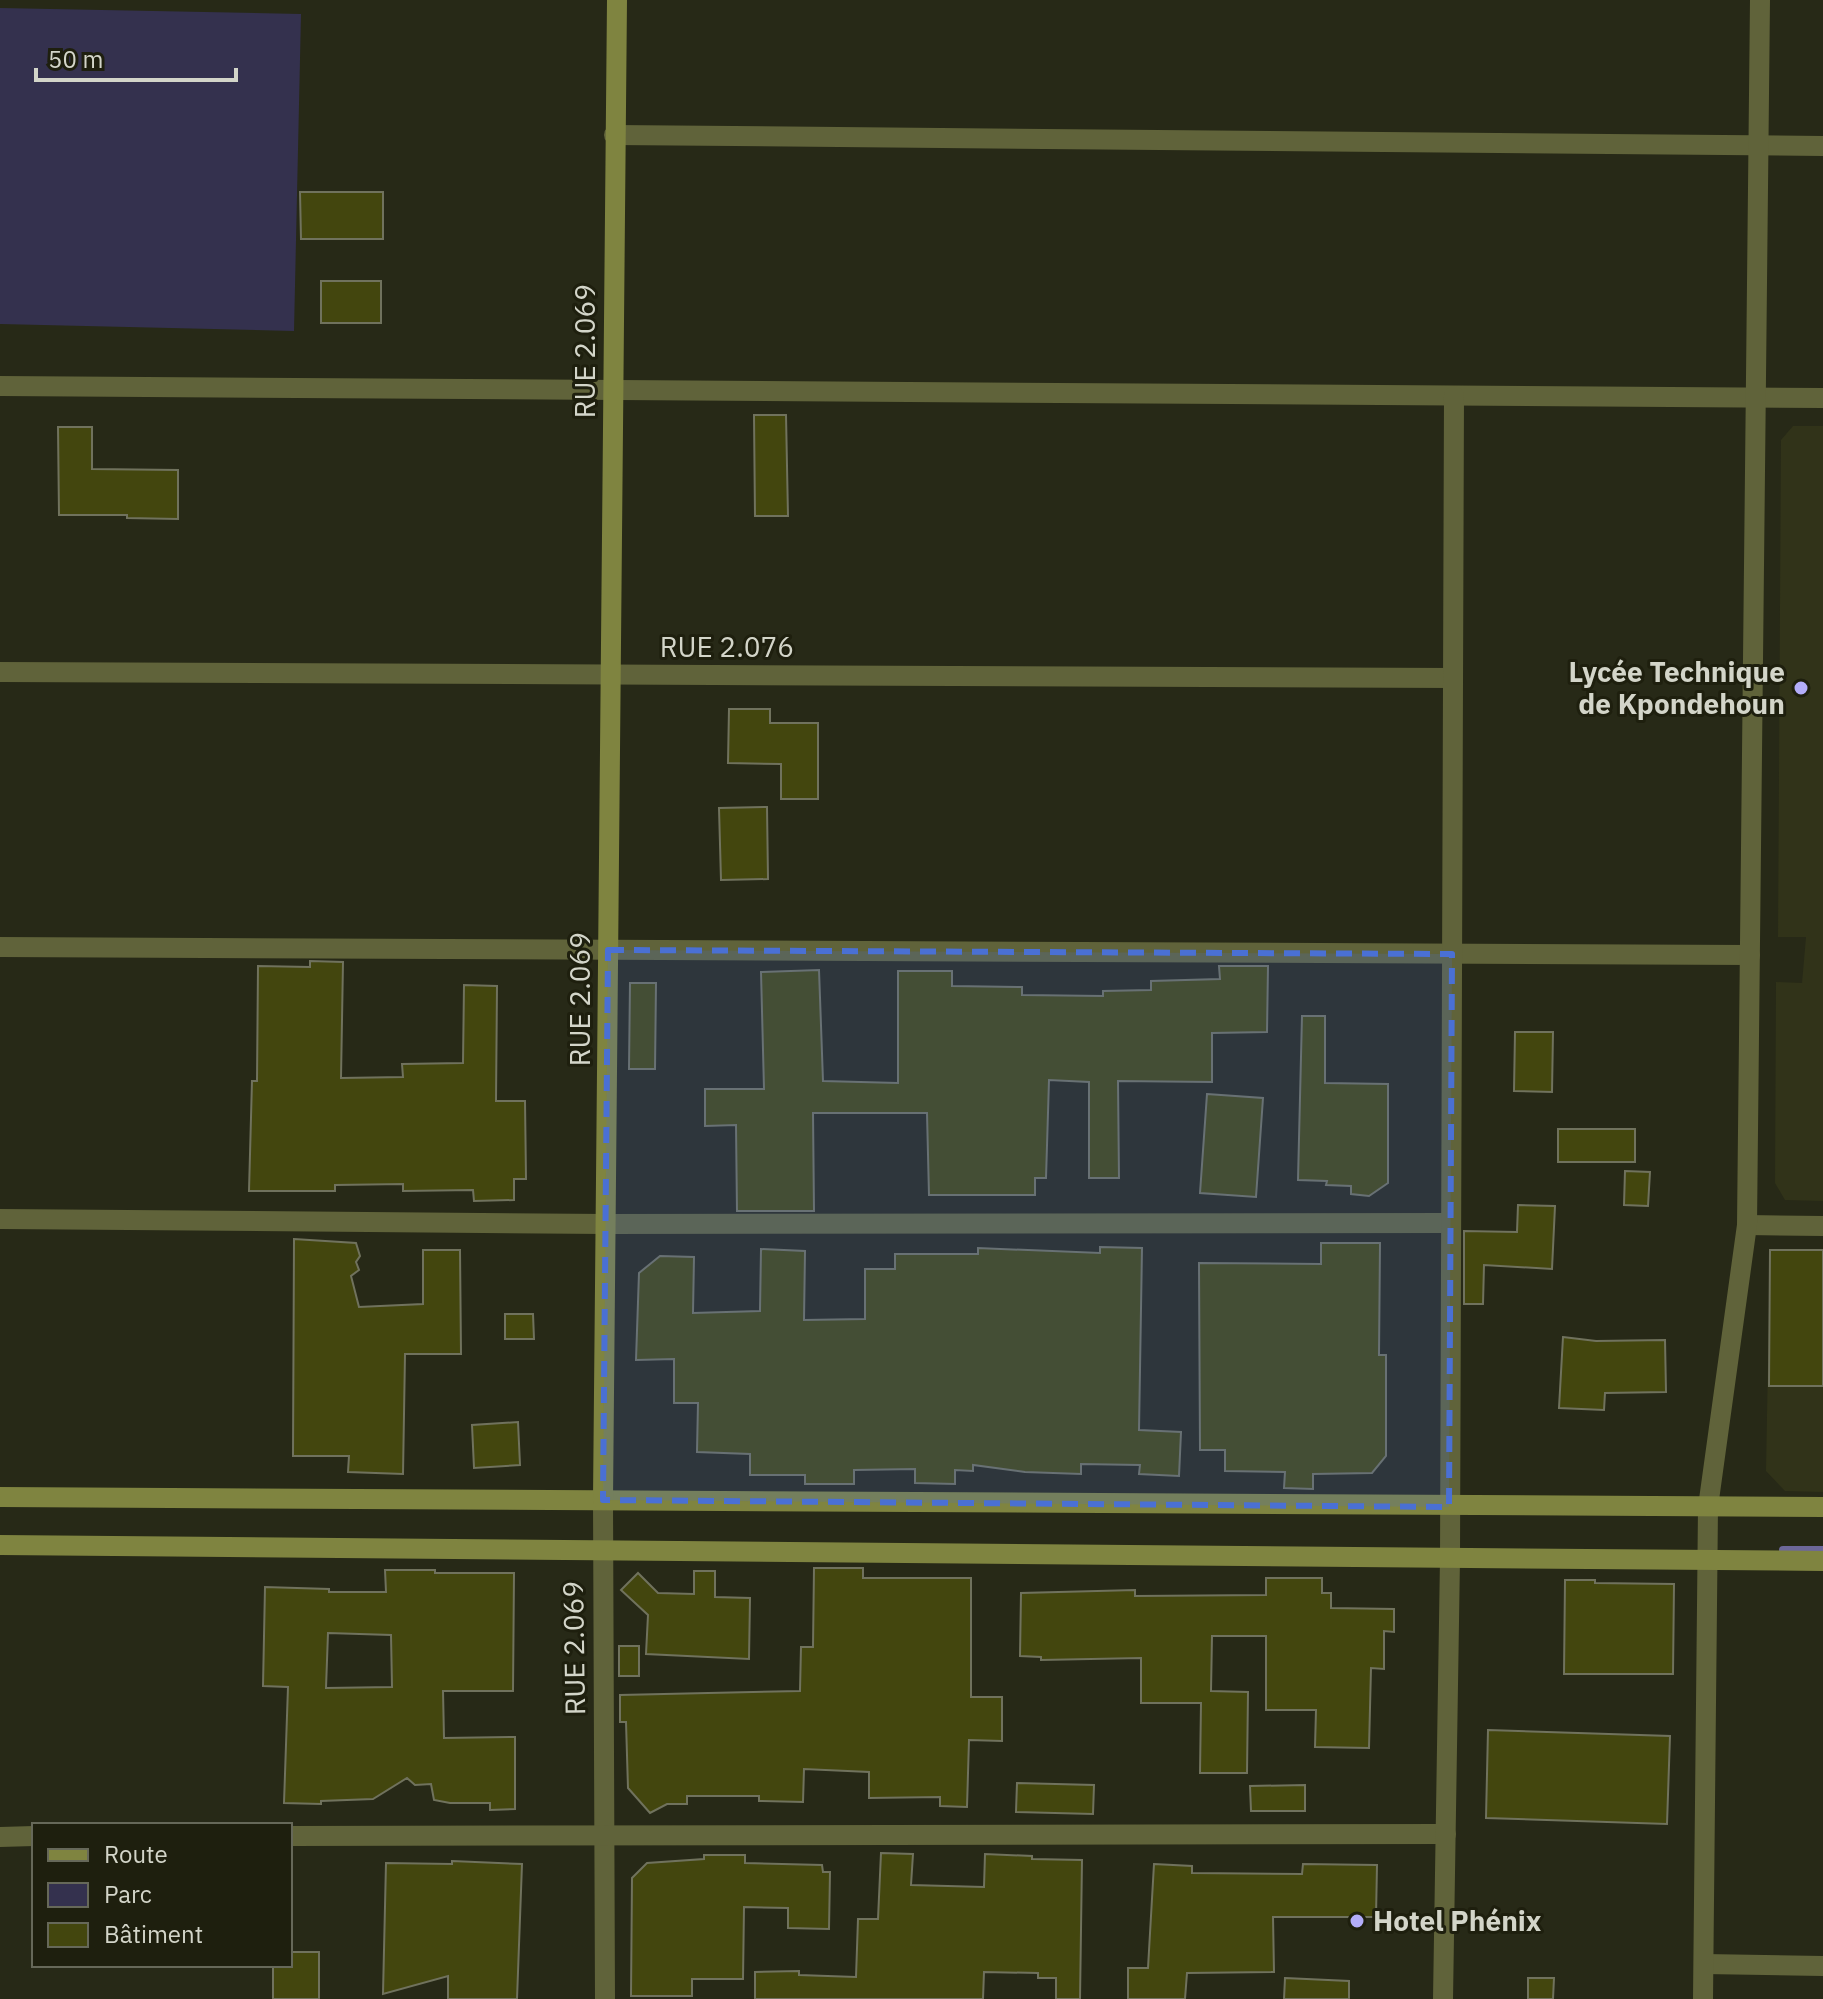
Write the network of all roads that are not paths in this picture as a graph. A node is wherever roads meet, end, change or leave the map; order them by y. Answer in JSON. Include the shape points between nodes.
{"nodes":[{"id":1,"x":617,"y":0,"type":"edge"},
{"id":2,"x":1760,"y":0,"type":"edge"},
{"id":3,"x":614,"y":135,"type":"junction"},
{"id":4,"x":1758,"y":145,"type":"junction"},
{"id":5,"x":1823,"y":146,"type":"edge"},
{"id":6,"x":0,"y":386,"type":"edge"},
{"id":7,"x":613,"y":390,"type":"junction"},
{"id":8,"x":1454,"y":396,"type":"junction"},
{"id":9,"x":1756,"y":398,"type":"junction"},
{"id":10,"x":1823,"y":398,"type":"edge"},
{"id":11,"x":0,"y":672,"type":"edge"},
{"id":12,"x":611,"y":675,"type":"junction"},
{"id":13,"x":1453,"y":678,"type":"junction"},
{"id":14,"x":0,"y":947,"type":"edge"},
{"id":15,"x":608,"y":950,"type":"junction"},
{"id":16,"x":1452,"y":954,"type":"junction"},
{"id":17,"x":1750,"y":955,"type":"junction"},
{"id":18,"x":0,"y":1219,"type":"edge"},
{"id":19,"x":1450,"y":1223,"type":"junction"},
{"id":20,"x":606,"y":1224,"type":"junction"},
{"id":21,"x":1747,"y":1225,"type":"junction"},
{"id":22,"x":1823,"y":1226,"type":"edge"},
{"id":23,"x":0,"y":1497,"type":"edge"},
{"id":24,"x":603,"y":1500,"type":"junction"},
{"id":25,"x":1449,"y":1507,"type":"junction"},
{"id":26,"x":1708,"y":1507,"type":"junction"},
{"id":27,"x":1823,"y":1507,"type":"edge"},
{"id":28,"x":0,"y":1545,"type":"edge"},
{"id":29,"x":601,"y":1551,"type":"junction"},
{"id":30,"x":1450,"y":1559,"type":"junction"},
{"id":31,"x":1707,"y":1559,"type":"junction"},
{"id":32,"x":1823,"y":1561,"type":"edge"},
{"id":33,"x":1446,"y":1834,"type":"junction"},
{"id":34,"x":604,"y":1835,"type":"junction"},
{"id":35,"x":32,"y":1836,"type":"edge"},
{"id":36,"x":292,"y":1836,"type":"edge"},
{"id":37,"x":0,"y":1837,"type":"edge"},
{"id":38,"x":1704,"y":1964,"type":"junction"},
{"id":39,"x":1823,"y":1966,"type":"edge"},
{"id":40,"x":605,"y":1999,"type":"edge"},
{"id":41,"x":1443,"y":1999,"type":"edge"},
{"id":42,"x":1703,"y":1999,"type":"edge"}],
"edges":[{"from":1,"to":3,"type":"street","name":"RUE 2.069"},
{"from":2,"to":4,"type":"street"},
{"from":3,"to":4,"type":"street"},
{"from":3,"to":7,"type":"street","name":"RUE 2.069"},
{"from":4,"to":5,"type":"street"},
{"from":4,"to":9,"type":"street"},
{"from":6,"to":7,"type":"street"},
{"from":7,"to":8,"type":"street"},
{"from":7,"to":12,"type":"street","name":"RUE 2.069"},
{"from":8,"to":9,"type":"street"},
{"from":8,"to":13,"type":"street"},
{"from":9,"to":10,"type":"street"},
{"from":9,"to":17,"type":"street"},
{"from":11,"to":12,"type":"street","name":"RUE 2.076"},
{"from":12,"to":13,"type":"street","name":"RUE 2.076"},
{"from":12,"to":15,"type":"street","name":"RUE 2.069"},
{"from":13,"to":16,"type":"street"},
{"from":14,"to":15,"type":"street"},
{"from":15,"to":16,"type":"street"},
{"from":15,"to":20,"type":"street","name":"RUE 2.069"},
{"from":16,"to":17,"type":"street"},
{"from":16,"to":19,"type":"street"},
{"from":17,"to":21,"type":"street"},
{"from":18,"to":20,"type":"street"},
{"from":19,"to":20,"type":"street"},
{"from":19,"to":25,"type":"street"},
{"from":20,"to":24,"type":"street","name":"RUE 2.069"},
{"from":21,"to":22,"type":"street"},
{"from":21,"to":26,"type":"street"},
{"from":23,"to":24,"type":"street"},
{"from":24,"to":25,"type":"street"},
{"from":24,"to":29,"type":"street","name":"RUE 2.069"},
{"from":25,"to":26,"type":"street"},
{"from":25,"to":30,"type":"street"},
{"from":26,"to":27,"type":"street"},
{"from":26,"to":31,"type":"street"},
{"from":28,"to":29,"type":"street"},
{"from":29,"to":30,"type":"street"},
{"from":29,"to":34,"type":"street","name":"RUE 2.069"},
{"from":30,"to":31,"type":"street"},
{"from":30,"to":33,"type":"street"},
{"from":31,"to":32,"type":"street"},
{"from":31,"to":38,"type":"street"},
{"from":33,"to":34,"type":"street"},
{"from":33,"to":41,"type":"street"},
{"from":34,"to":36,"type":"street"},
{"from":34,"to":40,"type":"street","name":"RUE 2.069"},
{"from":35,"to":37,"type":"street"},
{"from":38,"to":39,"type":"street"},
{"from":38,"to":42,"type":"street"}]}
